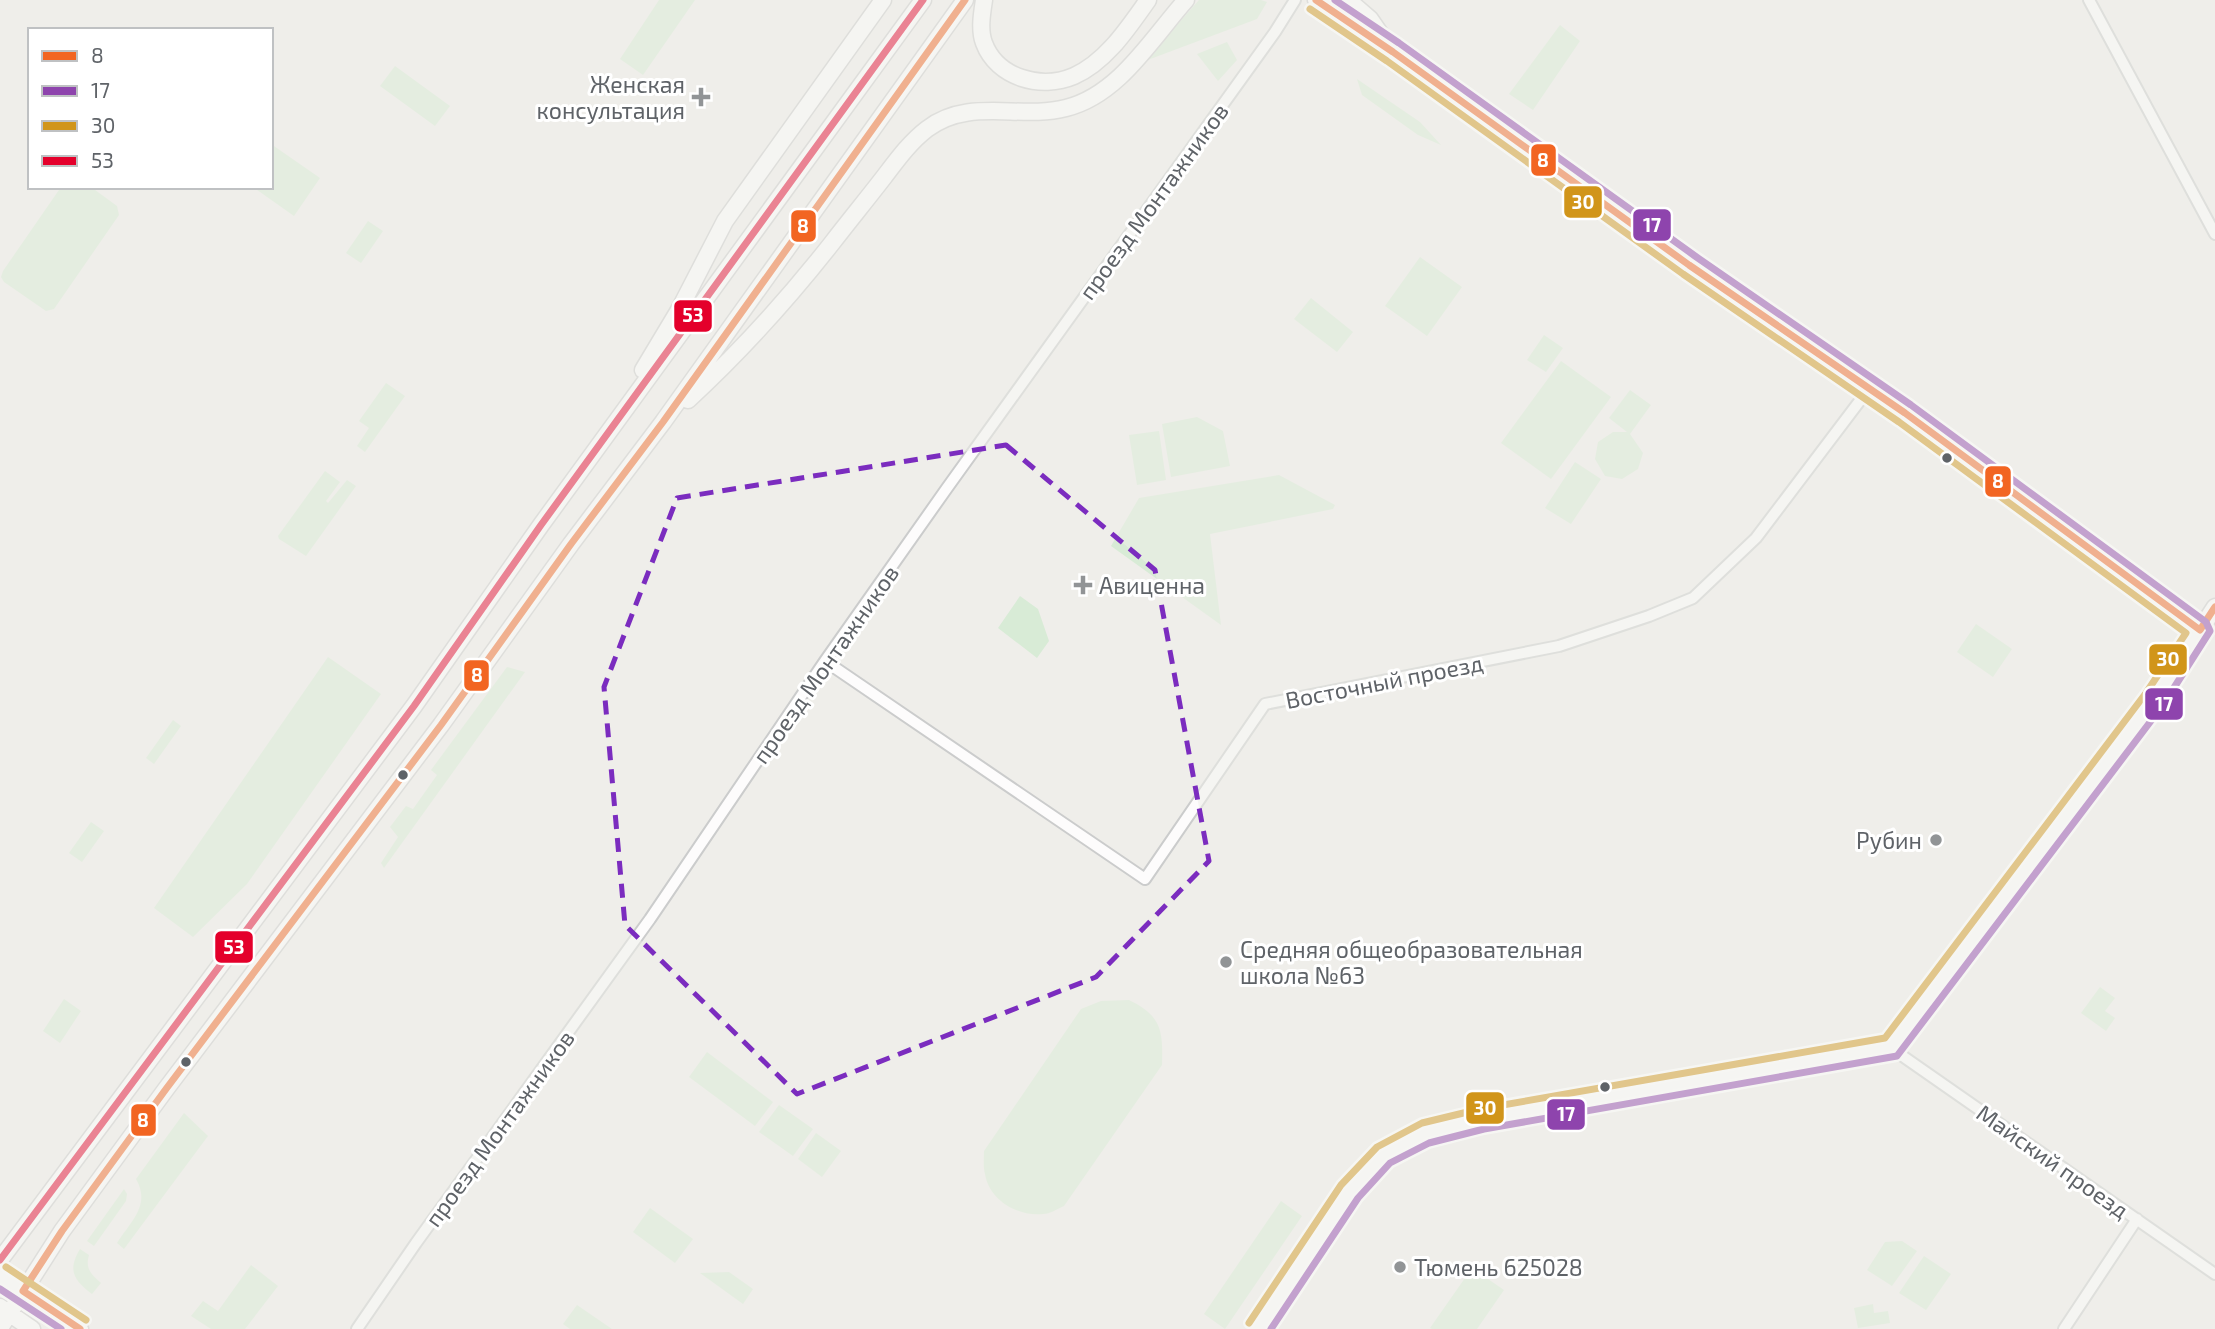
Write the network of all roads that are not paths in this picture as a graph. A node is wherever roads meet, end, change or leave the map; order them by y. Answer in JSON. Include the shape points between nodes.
{"nodes":[{"id":1,"x":883,"y":0,"type":"edge"},
{"id":2,"x":923,"y":0,"type":"edge"},
{"id":3,"x":965,"y":0,"type":"edge"},
{"id":4,"x":984,"y":0,"type":"edge"},
{"id":5,"x":1148,"y":0,"type":"edge"},
{"id":6,"x":1186,"y":0,"type":"edge"},
{"id":7,"x":1295,"y":0,"type":"edge"},
{"id":8,"x":1316,"y":0,"type":"edge"},
{"id":9,"x":1348,"y":0,"type":"edge"},
{"id":10,"x":2089,"y":0,"type":"edge"},
{"id":11,"x":1393,"y":52,"type":"junction"},
{"id":12,"x":2215,"y":234,"type":"edge"},
{"id":13,"x":1868,"y":390,"type":"junction"},
{"id":14,"x":663,"y":422,"type":"junction"},
{"id":15,"x":583,"y":468,"type":"junction"},
{"id":16,"x":2215,"y":607,"type":"edge"},
{"id":17,"x":2200,"y":630,"type":"junction"},
{"id":18,"x":825,"y":661,"type":"junction"},
{"id":19,"x":1891,"y":1048,"type":"junction"},
{"id":20,"x":2137,"y":1219,"type":"junction"},
{"id":21,"x":0,"y":1260,"type":"edge"},
{"id":22,"x":2215,"y":1274,"type":"edge"},
{"id":23,"x":0,"y":1276,"type":"edge"},
{"id":24,"x":23,"y":1291,"type":"junction"},
{"id":25,"x":5,"y":1311,"type":"edge"},
{"id":26,"x":0,"y":1328,"type":"edge"},
{"id":27,"x":32,"y":1329,"type":"edge"},
{"id":28,"x":80,"y":1329,"type":"edge"},
{"id":29,"x":357,"y":1329,"type":"edge"},
{"id":30,"x":1258,"y":1329,"type":"edge"},
{"id":31,"x":2064,"y":1329,"type":"edge"}],
"edges":[{"from":1,"to":15,"type":"street","via":[[724,221],[679,310]]},
{"from":2,"to":15,"type":"street"},
{"from":3,"to":14,"type":"street"},
{"from":4,"to":5,"type":"street","via":[[983,41],[998,65],[1023,79],[1052,82],[1097,61]]},
{"from":6,"to":14,"type":"street","via":[[1127,69],[1095,97],[1037,112],[973,111],[928,128],[784,301],[723,368]]},
{"from":7,"to":18,"type":"street","name":"проезд Монтажников"},
{"from":8,"to":11,"type":"street"},
{"from":9,"to":11,"type":"street","via":[[1370,19]]},
{"from":10,"to":12,"type":"street"},
{"from":11,"to":13,"type":"street"},
{"from":13,"to":17,"type":"street"},
{"from":13,"to":18,"type":"street","name":"Восточный проезд","via":[[1756,538],[1693,598],[1559,646],[1265,704],[1145,879]]},
{"from":14,"to":24,"type":"street","via":[[362,832],[166,1088]]},
{"from":15,"to":21,"type":"street","via":[[414,706]]},
{"from":16,"to":17,"type":"street"},
{"from":17,"to":19,"type":"street","via":[[2155,699]]},
{"from":18,"to":29,"type":"street","name":"проезд Монтажников","via":[[674,884]]},
{"from":19,"to":20,"type":"street","name":"Майский проезд"},
{"from":19,"to":30,"type":"street","via":[[1425,1133],[1384,1155],[1350,1192]]},
{"from":20,"to":22,"type":"street","name":"Майский проезд"},
{"from":20,"to":31,"type":"street"},
{"from":23,"to":24,"type":"street"},
{"from":24,"to":25,"type":"street"},
{"from":24,"to":28,"type":"street"},
{"from":25,"to":26,"type":"street"},
{"from":25,"to":27,"type":"street"}]}
